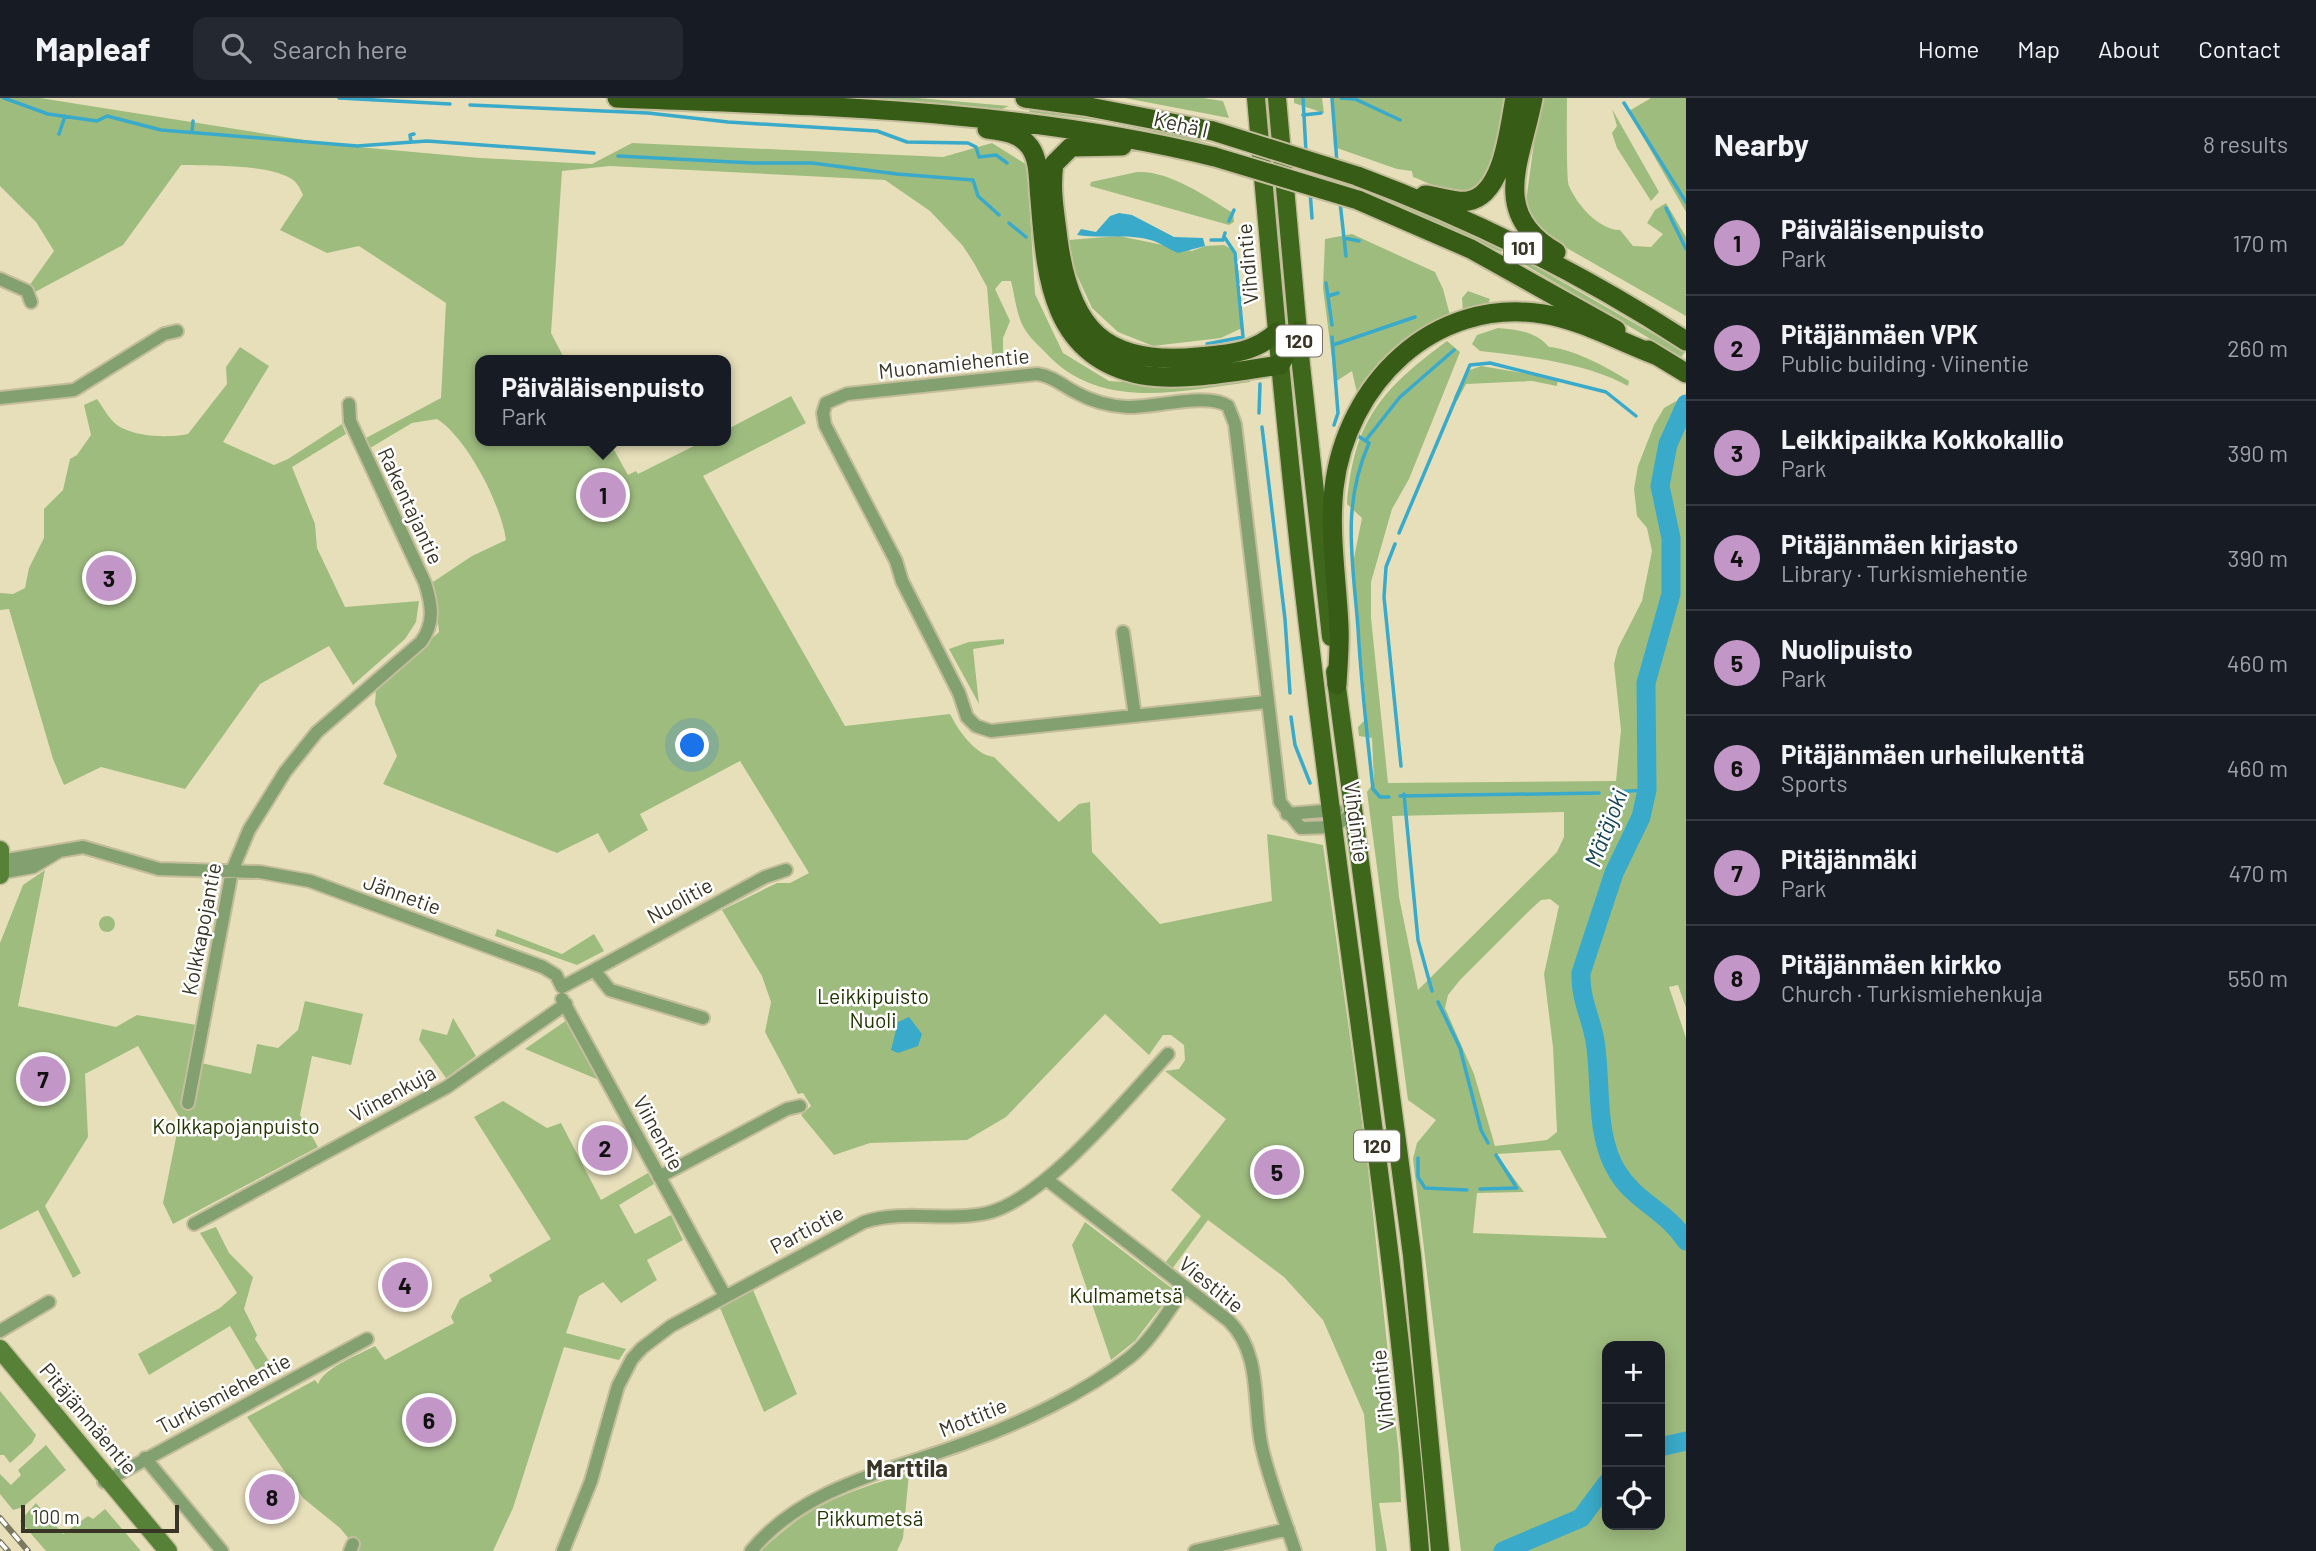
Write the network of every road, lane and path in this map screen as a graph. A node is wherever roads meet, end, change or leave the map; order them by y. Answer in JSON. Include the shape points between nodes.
{"nodes":[{"id":1,"x":617,"y":98,"type":"edge"},
{"id":2,"x":1025,"y":98,"type":"edge"},
{"id":3,"x":1256,"y":98,"type":"edge"},
{"id":4,"x":1277,"y":98,"type":"edge"},
{"id":5,"x":1515,"y":98,"type":"edge"},
{"id":6,"x":1533,"y":98,"type":"edge"},
{"id":7,"x":916,"y":112,"type":"junction"},
{"id":8,"x":1153,"y":141,"type":"junction"},
{"id":9,"x":1403,"y":193,"type":"junction"},
{"id":10,"x":0,"y":279,"type":"edge"},
{"id":11,"x":31,"y":302,"type":"dead end"},
{"id":12,"x":1638,"y":310,"type":"junction"},
{"id":13,"x":177,"y":331,"type":"dead end"},
{"id":14,"x":1298,"y":331,"type":"junction"},
{"id":15,"x":1277,"y":332,"type":"junction"},
{"id":16,"x":1686,"y":341,"type":"edge"},
{"id":17,"x":1658,"y":356,"type":"junction"},
{"id":18,"x":1280,"y":365,"type":"junction"},
{"id":19,"x":1681,"y":370,"type":"edge"},
{"id":20,"x":0,"y":398,"type":"edge"},
{"id":21,"x":349,"y":404,"type":"dead end"},
{"id":22,"x":430,"y":626,"type":"joint"},
{"id":23,"x":1123,"y":632,"type":"dead end"},
{"id":24,"x":1337,"y":685,"type":"junction"},
{"id":25,"x":1266,"y":702,"type":"junction"},
{"id":26,"x":1135,"y":716,"type":"junction"},
{"id":27,"x":1331,"y":808,"type":"junction"},
{"id":28,"x":1287,"y":814,"type":"junction"},
{"id":29,"x":1352,"y":814,"type":"junction"},
{"id":30,"x":1333,"y":827,"type":"junction"},
{"id":31,"x":0,"y":865,"type":"edge"},
{"id":32,"x":786,"y":870,"type":"dead end"},
{"id":33,"x":232,"y":871,"type":"junction"},
{"id":34,"x":594,"y":970,"type":"junction"},
{"id":35,"x":562,"y":987,"type":"junction"},
{"id":36,"x":566,"y":1004,"type":"junction"},
{"id":37,"x":703,"y":1018,"type":"dead end"},
{"id":38,"x":1168,"y":1054,"type":"dead end"},
{"id":39,"x":188,"y":1103,"type":"dead end"},
{"id":40,"x":800,"y":1106,"type":"dead end"},
{"id":41,"x":659,"y":1177,"type":"junction"},
{"id":42,"x":1046,"y":1179,"type":"junction"},
{"id":43,"x":194,"y":1224,"type":"dead end"},
{"id":44,"x":1185,"y":1287,"type":"junction"},
{"id":45,"x":725,"y":1296,"type":"junction"},
{"id":46,"x":49,"y":1302,"type":"dead end"},
{"id":47,"x":0,"y":1331,"type":"edge"},
{"id":48,"x":367,"y":1339,"type":"dead end"},
{"id":49,"x":0,"y":1349,"type":"edge"},
{"id":50,"x":0,"y":1364,"type":"edge"},
{"id":51,"x":145,"y":1458,"type":"junction"},
{"id":52,"x":104,"y":1482,"type":"junction"},
{"id":53,"x":1288,"y":1529,"type":"junction"},
{"id":54,"x":157,"y":1551,"type":"edge"},
{"id":55,"x":168,"y":1551,"type":"edge"},
{"id":56,"x":222,"y":1551,"type":"edge"},
{"id":57,"x":563,"y":1551,"type":"edge"},
{"id":58,"x":751,"y":1551,"type":"edge"},
{"id":59,"x":1195,"y":1551,"type":"edge"},
{"id":60,"x":1295,"y":1551,"type":"edge"},
{"id":61,"x":1420,"y":1551,"type":"edge"},
{"id":62,"x":1440,"y":1551,"type":"edge"}],
"edges":[{"from":1,"to":7,"type":"highway","name":"Kehä I","number":"101"},
{"from":2,"to":9,"type":"highway","name":"Kehä I","number":"101","bridge":true,"via":[[1213,131]]},
{"from":3,"to":15,"type":"main road","name":"Vihdintie","number":"120"},
{"from":4,"to":14,"type":"main road","name":"Vihdintie","number":"120"},
{"from":5,"to":9,"type":"highway","via":[[1501,163],[1478,198],[1462,201]]},
{"from":6,"to":12,"type":"highway","via":[[1513,190],[1520,221],[1540,243],[1611,283]]},
{"from":7,"to":8,"type":"highway","name":"Kehä I","number":"101","via":[[1043,123]]},
{"from":7,"to":18,"type":"highway","via":[[950,126],[1006,132],[1029,146],[1036,162],[1051,294],[1064,323],[1093,354],[1122,369],[1163,376]]},
{"from":8,"to":15,"type":"highway","via":[[1079,145],[1064,152],[1054,164],[1063,276],[1075,309],[1101,338],[1141,357],[1184,358],[1252,350]]},
{"from":8,"to":17,"type":"highway","name":"Kehä I","number":"101","bridge":true,"via":[[1358,200],[1513,271]]},
{"from":9,"to":12,"type":"highway","name":"Kehä I","number":"101","via":[[1485,229]]},
{"from":10,"to":11,"type":"street","via":[[27,291]]},
{"from":12,"to":16,"type":"highway","name":"Kehä I","number":"101"},
{"from":13,"to":20,"type":"street","via":[[164,334],[74,390]]},
{"from":14,"to":18,"type":"highway"},
{"from":14,"to":24,"type":"main road","name":"Vihdintie","number":"120"},
{"from":15,"to":18,"type":"main road","name":"Vihdintie","number":"120"},
{"from":17,"to":19,"type":"highway","name":"Kehä I","number":"101"},
{"from":17,"to":24,"type":"highway","via":[[1583,326],[1542,314],[1512,313],[1444,328],[1412,347],[1374,384],[1342,446],[1334,490]]},
{"from":18,"to":27,"type":"main road","name":"Vihdintie","number":"120"},
{"from":21,"to":22,"type":"street","name":"Rakentajantie","via":[[350,421],[425,583],[432,611]]},
{"from":22,"to":33,"type":"street","name":"Kolkkapojantie","via":[[421,642],[333,715],[301,751],[259,811]]},
{"from":23,"to":26,"type":"street"},
{"from":24,"to":29,"type":"main road","name":"Vihdintie","number":"120"},
{"from":25,"to":26,"type":"street"},
{"from":25,"to":26,"type":"street","name":"Muonamiehentie","via":[[1235,425],[1228,406],[1212,400],[1145,407],[1112,405],[1037,374],[847,394],[827,403],[825,425],[896,561],[971,722],[991,731]]},
{"from":25,"to":28,"type":"street","name":"Muonamiehentie","via":[[1277,792]]},
{"from":27,"to":28,"type":"street"},
{"from":27,"to":29,"type":"street"},
{"from":27,"to":30,"type":"main road","name":"Vihdintie","number":"120"},
{"from":28,"to":30,"type":"street","via":[[1301,828]]},
{"from":29,"to":30,"type":"street"},
{"from":29,"to":62,"type":"main road","name":"Vihdintie","number":"120","via":[[1412,1255]]},
{"from":30,"to":61,"type":"main road","name":"Vihdintie","number":"120","via":[[1395,1287]]},
{"from":31,"to":33,"type":"street","name":"Jännetie","via":[[33,867],[61,850],[89,848],[159,869]]},
{"from":32,"to":34,"type":"street","name":"Nuolitie"},
{"from":33,"to":35,"type":"street","name":"Jännetie","via":[[310,881],[543,967],[556,975]]},
{"from":33,"to":39,"type":"street","name":"Kolkkapojantie"},
{"from":34,"to":35,"type":"street"},
{"from":34,"to":37,"type":"street","via":[[610,990]]},
{"from":35,"to":36,"type":"street","name":"Viinentie"},
{"from":36,"to":41,"type":"street","name":"Viinentie"},
{"from":36,"to":43,"type":"street","name":"Viinenkuja","via":[[447,1087]]},
{"from":38,"to":42,"type":"street","name":"Partiotie"},
{"from":40,"to":41,"type":"street"},
{"from":41,"to":45,"type":"street","name":"Viinentie"},
{"from":42,"to":44,"type":"street","name":"Viestitie"},
{"from":42,"to":45,"type":"street","name":"Partiotie","via":[[987,1213],[864,1222]]},
{"from":44,"to":53,"type":"street","name":"Viestitie","via":[[1229,1321],[1247,1344],[1262,1452]]},
{"from":44,"to":58,"type":"street","name":"Mottitie","via":[[1140,1348],[1118,1366],[1008,1427],[826,1493],[784,1521]]},
{"from":45,"to":57,"type":"street","name":"Partiotie","via":[[654,1337],[632,1359],[618,1386],[591,1481]]},
{"from":46,"to":47,"type":"street"},
{"from":48,"to":51,"type":"street","name":"Turkismiehentie"},
{"from":49,"to":52,"type":"main road","name":"Pitäjänmäentie"},
{"from":50,"to":52,"type":"main road","name":"Pitäjänmäentie"},
{"from":51,"to":52,"type":"street","name":"Turkismiehentie"},
{"from":51,"to":56,"type":"street"},
{"from":52,"to":54,"type":"main road","name":"Pitäjänmäentie"},
{"from":52,"to":55,"type":"main road","name":"Pitäjänmäentie"},
{"from":53,"to":59,"type":"street"},
{"from":53,"to":60,"type":"street","name":"Viestitie"}]}
